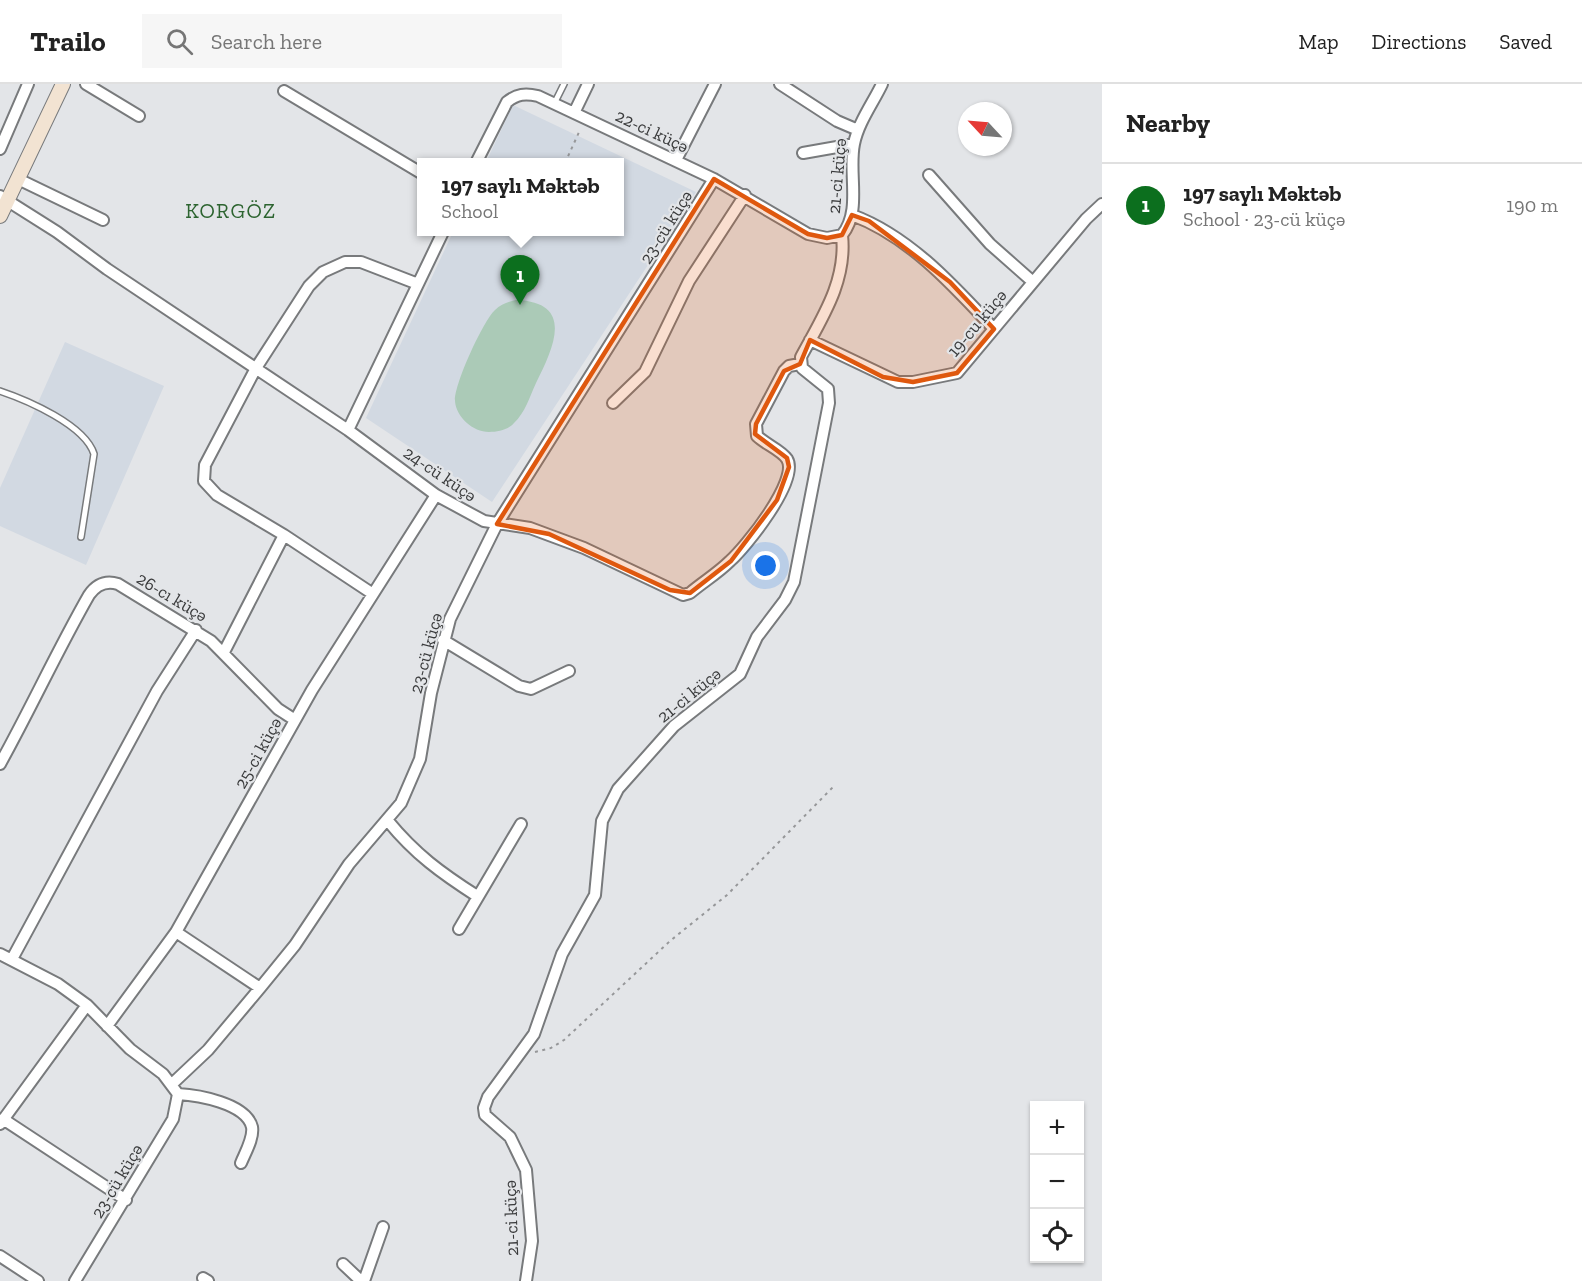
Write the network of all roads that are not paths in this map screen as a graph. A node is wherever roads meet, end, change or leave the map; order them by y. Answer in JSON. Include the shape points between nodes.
{"nodes":[{"id":1,"x":28,"y":84,"type":"edge"},
{"id":2,"x":63,"y":84,"type":"edge"},
{"id":3,"x":86,"y":84,"type":"edge"},
{"id":4,"x":564,"y":84,"type":"edge"},
{"id":5,"x":588,"y":84,"type":"edge"},
{"id":6,"x":715,"y":84,"type":"edge"},
{"id":7,"x":780,"y":84,"type":"edge"},
{"id":8,"x":882,"y":84,"type":"edge"},
{"id":9,"x":284,"y":91,"type":"dead end"},
{"id":10,"x":554,"y":104,"type":"junction"},
{"id":11,"x":574,"y":113,"type":"junction"},
{"id":12,"x":139,"y":116,"type":"dead end"},
{"id":13,"x":858,"y":130,"type":"junction"},
{"id":14,"x":854,"y":144,"type":"junction"},
{"id":15,"x":0,"y":149,"type":"edge"},
{"id":16,"x":802,"y":153,"type":"dead end"},
{"id":17,"x":478,"y":158,"type":"edge"},
{"id":18,"x":676,"y":160,"type":"junction"},
{"id":19,"x":417,"y":171,"type":"edge"},
{"id":20,"x":930,"y":175,"type":"dead end"},
{"id":21,"x":18,"y":179,"type":"junction"},
{"id":22,"x":714,"y":179,"type":"junction"},
{"id":23,"x":745,"y":195,"type":"junction"},
{"id":24,"x":4,"y":198,"type":"edge"},
{"id":25,"x":1102,"y":204,"type":"edge"},
{"id":26,"x":852,"y":215,"type":"junction"},
{"id":27,"x":0,"y":216,"type":"edge"},
{"id":28,"x":103,"y":220,"type":"dead end"},
{"id":29,"x":842,"y":235,"type":"junction"},
{"id":30,"x":441,"y":236,"type":"edge"},
{"id":31,"x":1033,"y":282,"type":"junction"},
{"id":32,"x":418,"y":284,"type":"junction"},
{"id":33,"x":993,"y":329,"type":"junction"},
{"id":34,"x":810,"y":340,"type":"junction"},
{"id":35,"x":800,"y":364,"type":"junction"},
{"id":36,"x":256,"y":368,"type":"junction"},
{"id":37,"x":0,"y":390,"type":"edge"},
{"id":38,"x":613,"y":403,"type":"dead end"},
{"id":39,"x":348,"y":430,"type":"junction"},
{"id":40,"x":436,"y":495,"type":"junction"},
{"id":41,"x":497,"y":525,"type":"junction"},
{"id":42,"x":284,"y":535,"type":"junction"},
{"id":43,"x":81,"y":537,"type":"dead end"},
{"id":44,"x":373,"y":594,"type":"junction"},
{"id":45,"x":196,"y":630,"type":"junction"},
{"id":46,"x":443,"y":640,"type":"junction"},
{"id":47,"x":224,"y":652,"type":"junction"},
{"id":48,"x":569,"y":671,"type":"dead end"},
{"id":49,"x":295,"y":720,"type":"junction"},
{"id":50,"x":0,"y":764,"type":"edge"},
{"id":51,"x":388,"y":820,"type":"junction"},
{"id":52,"x":521,"y":824,"type":"dead end"},
{"id":53,"x":477,"y":896,"type":"junction"},
{"id":54,"x":459,"y":929,"type":"dead end"},
{"id":55,"x":176,"y":932,"type":"junction"},
{"id":56,"x":0,"y":954,"type":"edge"},
{"id":57,"x":12,"y":959,"type":"junction"},
{"id":58,"x":260,"y":988,"type":"junction"},
{"id":59,"x":87,"y":1005,"type":"junction"},
{"id":60,"x":107,"y":1026,"type":"junction"},
{"id":61,"x":175,"y":1089,"type":"junction"},
{"id":62,"x":2,"y":1122,"type":"edge"},
{"id":63,"x":241,"y":1163,"type":"dead end"},
{"id":64,"x":126,"y":1200,"type":"junction"},
{"id":65,"x":383,"y":1227,"type":"dead end"},
{"id":66,"x":0,"y":1256,"type":"edge"},
{"id":67,"x":343,"y":1264,"type":"dead end"},
{"id":68,"x":38,"y":1281,"type":"edge"},
{"id":69,"x":75,"y":1281,"type":"edge"},
{"id":70,"x":362,"y":1281,"type":"edge"},
{"id":71,"x":526,"y":1281,"type":"edge"}],
"edges":[{"from":1,"to":15,"type":"street"},
{"from":2,"to":21,"type":"main road"},
{"from":3,"to":12,"type":"street"},
{"from":4,"to":10,"type":"lane"},
{"from":5,"to":11,"type":"street"},
{"from":6,"to":18,"type":"street"},
{"from":7,"to":13,"type":"street","via":[[837,122]]},
{"from":8,"to":13,"type":"street","name":"21-ci küçə"},
{"from":9,"to":19,"type":"street"},
{"from":10,"to":11,"type":"street","name":"22-ci küçə"},
{"from":10,"to":17,"type":"street","name":"22-ci küçə","via":[[526,94],[507,102]]},
{"from":11,"to":18,"type":"street","name":"22-ci küçə"},
{"from":13,"to":14,"type":"street","name":"21-ci küçə"},
{"from":14,"to":16,"type":"street"},
{"from":14,"to":26,"type":"street","name":"21-ci küçə"},
{"from":18,"to":22,"type":"street","name":"22-ci küçə"},
{"from":20,"to":31,"type":"street","via":[[990,244]]},
{"from":21,"to":24,"type":"main road"},
{"from":21,"to":28,"type":"street"},
{"from":22,"to":23,"type":"street","name":"22-ci küçə"},
{"from":22,"to":41,"type":"street","name":"23-cü küçə"},
{"from":23,"to":29,"type":"street","name":"22-ci küçə","via":[[808,234],[827,238]]},
{"from":23,"to":38,"type":"street","via":[[689,281],[645,372]]},
{"from":24,"to":27,"type":"main road"},
{"from":24,"to":36,"type":"street","name":"24-cü küçə"},
{"from":25,"to":31,"type":"street","name":"19-cu küçə"},
{"from":26,"to":29,"type":"street","name":"21-ci küçə"},
{"from":26,"to":33,"type":"street","via":[[882,229],[935,269]]},
{"from":29,"to":34,"type":"street","name":"21-ci küçə","via":[[840,277]]},
{"from":30,"to":32,"type":"street"},
{"from":31,"to":33,"type":"street","name":"19-cu küçə"},
{"from":32,"to":36,"type":"street","via":[[361,262],[345,262],[323,272],[309,286]]},
{"from":32,"to":39,"type":"street"},
{"from":33,"to":34,"type":"street","name":"19-cu küçə","via":[[957,373],[913,382],[883,377]]},
{"from":34,"to":35,"type":"street","name":"21-ci küçə"},
{"from":35,"to":41,"type":"street","name":"24-cü küçə","via":[[784,371],[756,424],[757,436],[787,458],[789,467],[777,500],[731,561],[690,593],[670,590],[549,534]]},
{"from":35,"to":71,"type":"street","name":"21-ci küçə","via":[[828,389],[829,403],[794,582],[757,638],[740,674],[674,726],[614,796],[602,821],[595,895],[562,954],[540,1021],[524,1049],[499,1079],[484,1108],[485,1115],[510,1137],[526,1170],[532,1241]]},
{"from":36,"to":39,"type":"street","name":"24-cü küçə"},
{"from":36,"to":42,"type":"street","via":[[206,465],[204,481],[217,495]]},
{"from":37,"to":43,"type":"lane","via":[[36,405],[83,436],[91,446],[94,454]]},
{"from":39,"to":40,"type":"street","name":"24-cü küçə"},
{"from":40,"to":41,"type":"street","name":"24-cü küçə","via":[[471,516]]},
{"from":40,"to":44,"type":"street","name":"25-ci küçə"},
{"from":41,"to":46,"type":"street","name":"23-cü küçə"},
{"from":42,"to":44,"type":"street"},
{"from":42,"to":47,"type":"street"},
{"from":44,"to":49,"type":"street","name":"25-ci küçə"},
{"from":45,"to":47,"type":"street","name":"26-cı küçə"},
{"from":45,"to":50,"type":"street","name":"26-cı küçə","via":[[118,584],[110,582],[94,588],[55,654]]},
{"from":45,"to":57,"type":"street","via":[[157,691]]},
{"from":46,"to":48,"type":"street","via":[[519,686],[531,689]]},
{"from":46,"to":51,"type":"street","name":"23-cü küçə","via":[[420,759],[401,802]]},
{"from":47,"to":49,"type":"street","name":"26-cı küçə","via":[[278,709]]},
{"from":49,"to":55,"type":"street","name":"25-ci küçə"},
{"from":51,"to":53,"type":"street","via":[[429,865]]},
{"from":51,"to":58,"type":"street","name":"23-cü küçə","via":[[349,864],[295,945]]},
{"from":52,"to":53,"type":"street"},
{"from":53,"to":54,"type":"street"},
{"from":55,"to":58,"type":"street"},
{"from":55,"to":60,"type":"street","name":"25-ci küçə"},
{"from":56,"to":57,"type":"street"},
{"from":57,"to":59,"type":"street"},
{"from":58,"to":61,"type":"street","name":"23-cü küçə"},
{"from":59,"to":60,"type":"street"},
{"from":59,"to":62,"type":"street"},
{"from":60,"to":61,"type":"street"},
{"from":61,"to":63,"type":"street","via":[[209,1097],[247,1118],[252,1135]]},
{"from":61,"to":64,"type":"street","name":"23-cü küçə","via":[[173,1119]]},
{"from":62,"to":64,"type":"street"},
{"from":64,"to":69,"type":"street","name":"23-cü küçə"},
{"from":65,"to":70,"type":"street"},
{"from":66,"to":68,"type":"street"},
{"from":67,"to":70,"type":"street"}]}
